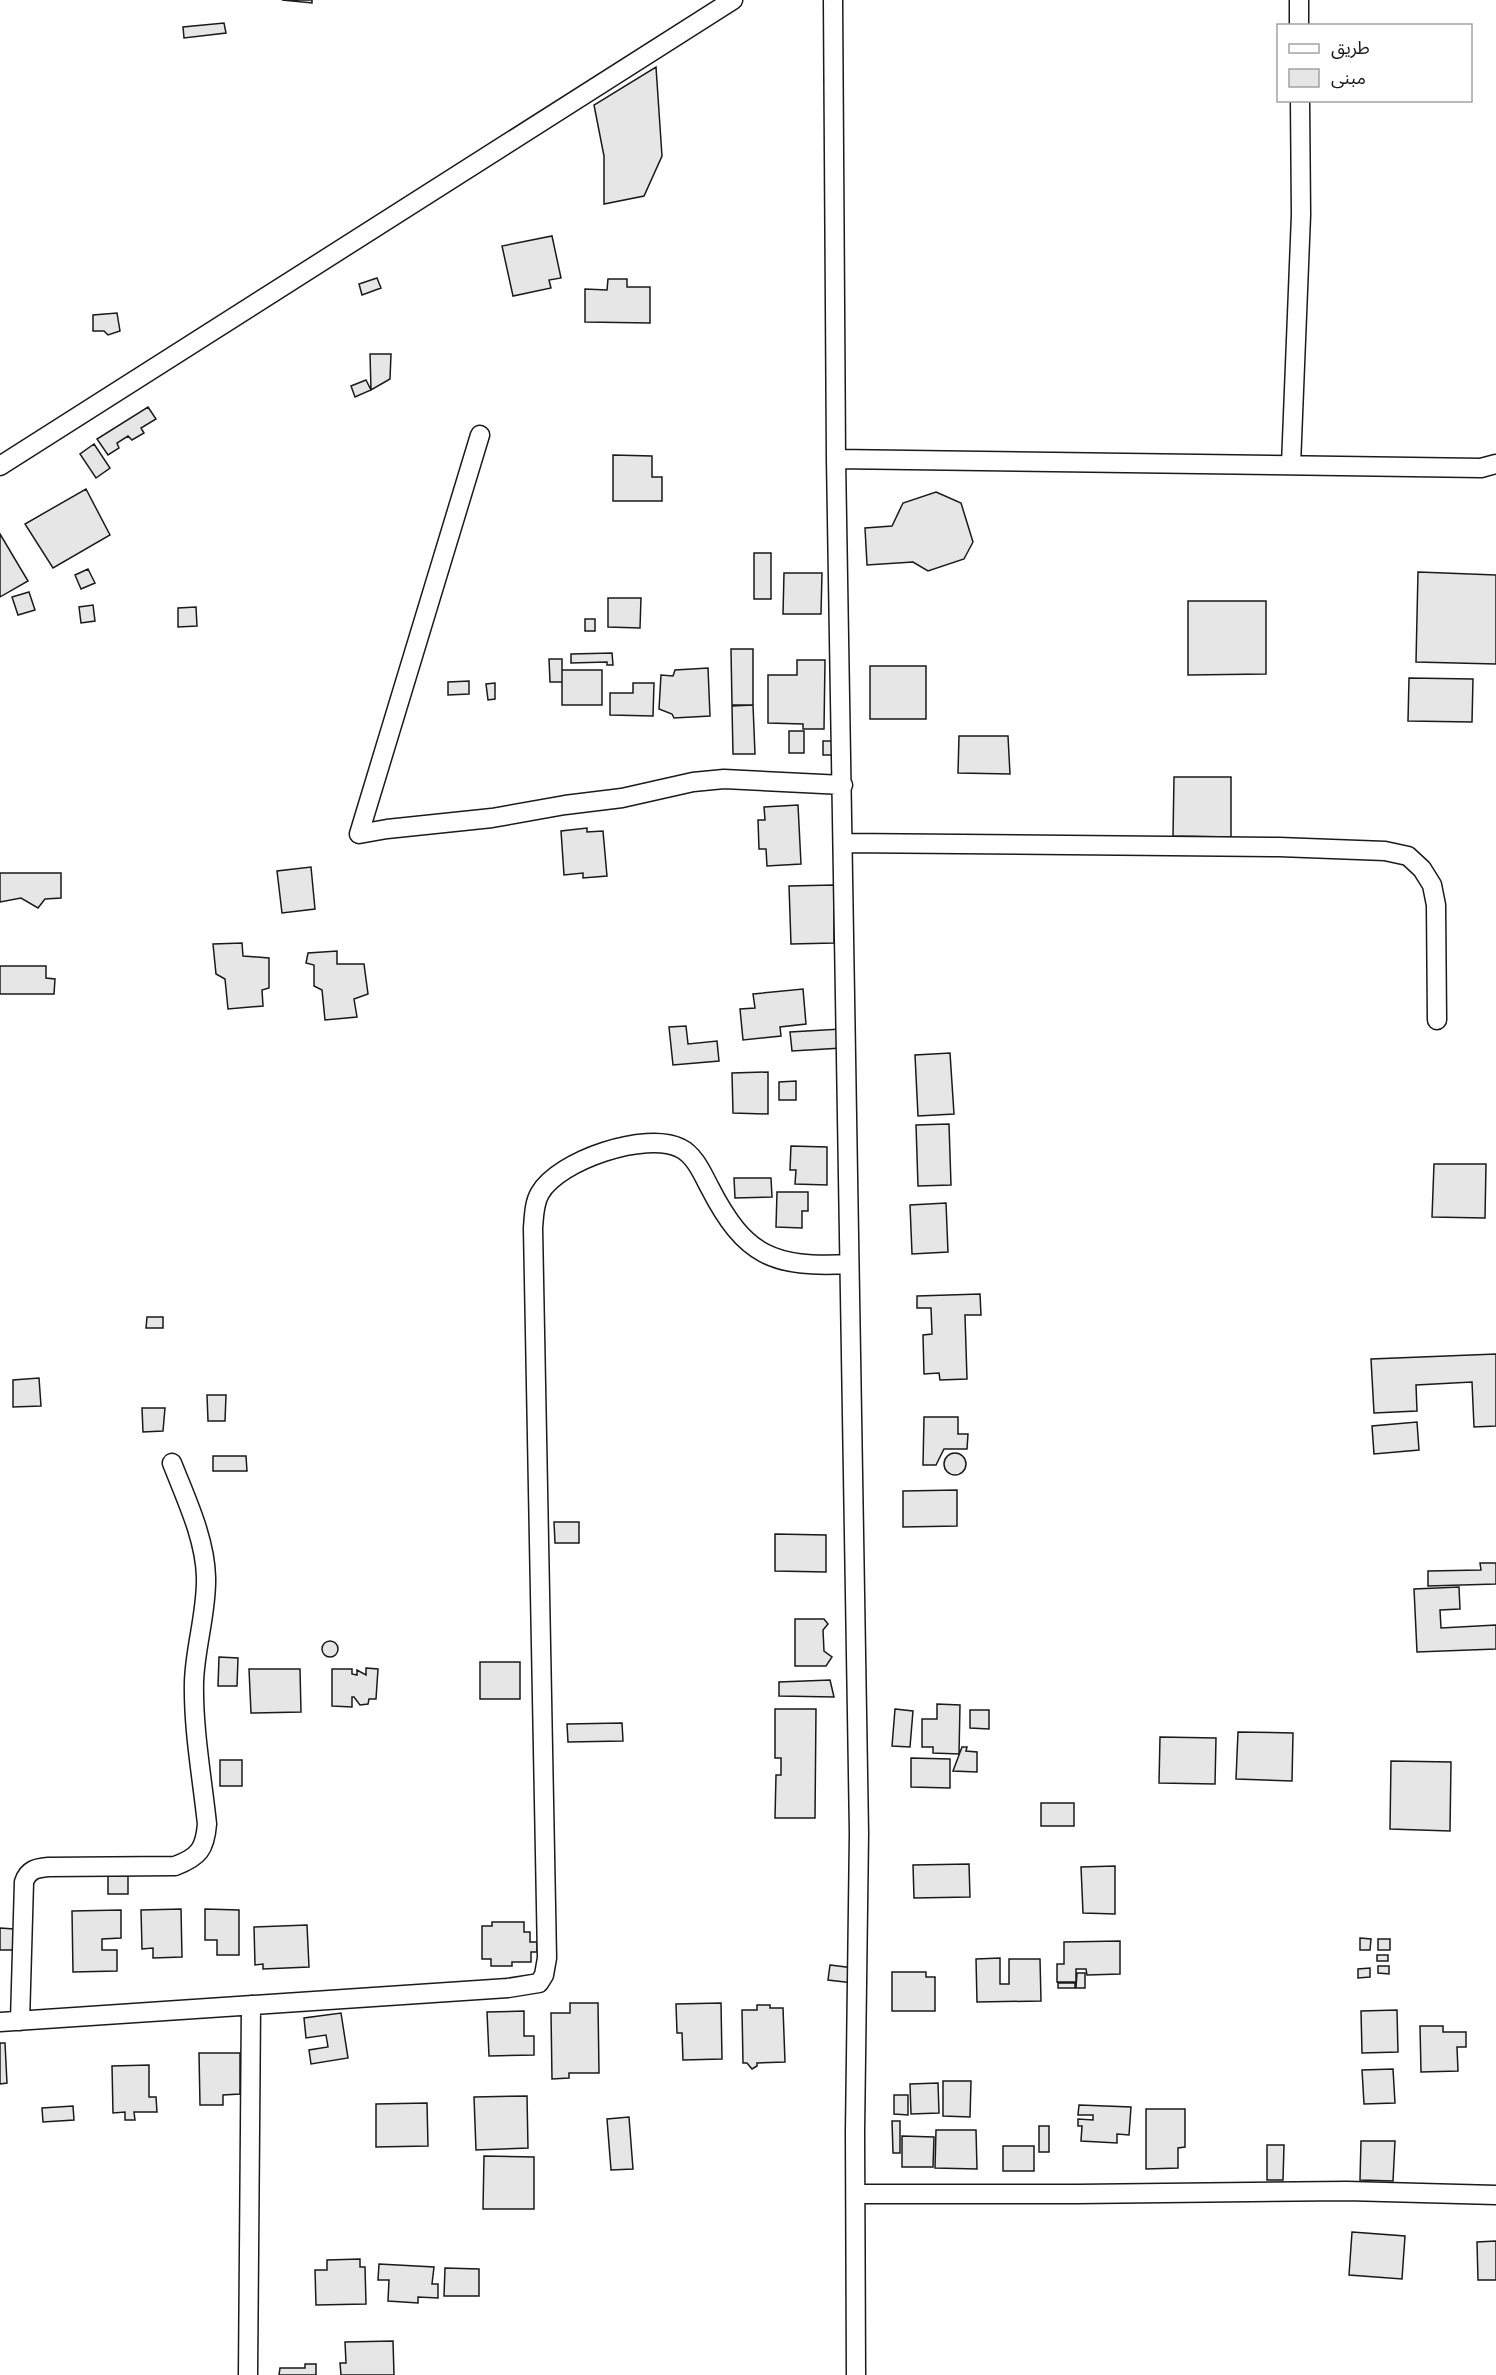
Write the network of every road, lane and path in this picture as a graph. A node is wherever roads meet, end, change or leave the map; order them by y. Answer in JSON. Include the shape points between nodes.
{"nodes":[{"id":1,"x":733,"y":0,"type":"edge"},
{"id":2,"x":833,"y":0,"type":"edge"},
{"id":3,"x":1299,"y":0,"type":"edge"},
{"id":4,"x":1299,"y":24,"type":"edge"},
{"id":5,"x":1300,"y":102,"type":"edge"},
{"id":6,"x":480,"y":435,"type":"dead end"},
{"id":7,"x":836,"y":459,"type":"junction"},
{"id":8,"x":1496,"y":464,"type":"edge"},
{"id":9,"x":1291,"y":465,"type":"junction"},
{"id":10,"x":0,"y":466,"type":"edge"},
{"id":11,"x":843,"y":785,"type":"junction"},
{"id":12,"x":844,"y":843,"type":"junction"},
{"id":13,"x":1437,"y":1020,"type":"dead end"},
{"id":14,"x":849,"y":1264,"type":"junction"},
{"id":15,"x":172,"y":1463,"type":"dead end"},
{"id":16,"x":251,"y":2005,"type":"junction"},
{"id":17,"x":20,"y":2021,"type":"junction"},
{"id":18,"x":0,"y":2022,"type":"edge"},
{"id":19,"x":856,"y":2194,"type":"junction"},
{"id":20,"x":1496,"y":2195,"type":"edge"},
{"id":21,"x":248,"y":2375,"type":"edge"},
{"id":22,"x":856,"y":2375,"type":"edge"}],
"edges":[{"from":1,"to":10,"type":"street"},
{"from":2,"to":7,"type":"street"},
{"from":3,"to":4,"type":"street"},
{"from":5,"to":9,"type":"street","via":[[1301,214]]},
{"from":6,"to":11,"type":"street","via":[[359,834],[622,798],[693,782],[724,779]]},
{"from":7,"to":9,"type":"street"},
{"from":7,"to":11,"type":"street"},
{"from":8,"to":9,"type":"street","via":[[1481,468]]},
{"from":11,"to":12,"type":"street"},
{"from":12,"to":13,"type":"street","via":[[1279,847],[1385,851],[1408,856],[1432,885],[1436,905]]},
{"from":12,"to":14,"type":"street"},
{"from":14,"to":16,"type":"street","via":[[804,1264],[776,1259],[745,1241],[729,1223],[693,1159],[680,1148],[651,1143],[611,1148],[559,1174],[541,1191],[532,1228],[532,1277],[547,1958],[544,1975],[535,1984],[508,1988]]},
{"from":14,"to":19,"type":"street","via":[[859,1833]]},
{"from":15,"to":17,"type":"street","via":[[204,1557],[206,1578],[194,1680],[207,1824],[205,1840],[194,1857],[175,1866],[48,1867],[28,1873],[24,1882]]},
{"from":16,"to":17,"type":"street"},
{"from":16,"to":21,"type":"street"},
{"from":17,"to":18,"type":"street"},
{"from":19,"to":20,"type":"street","via":[[1347,2191]]},
{"from":19,"to":22,"type":"street"}]}
